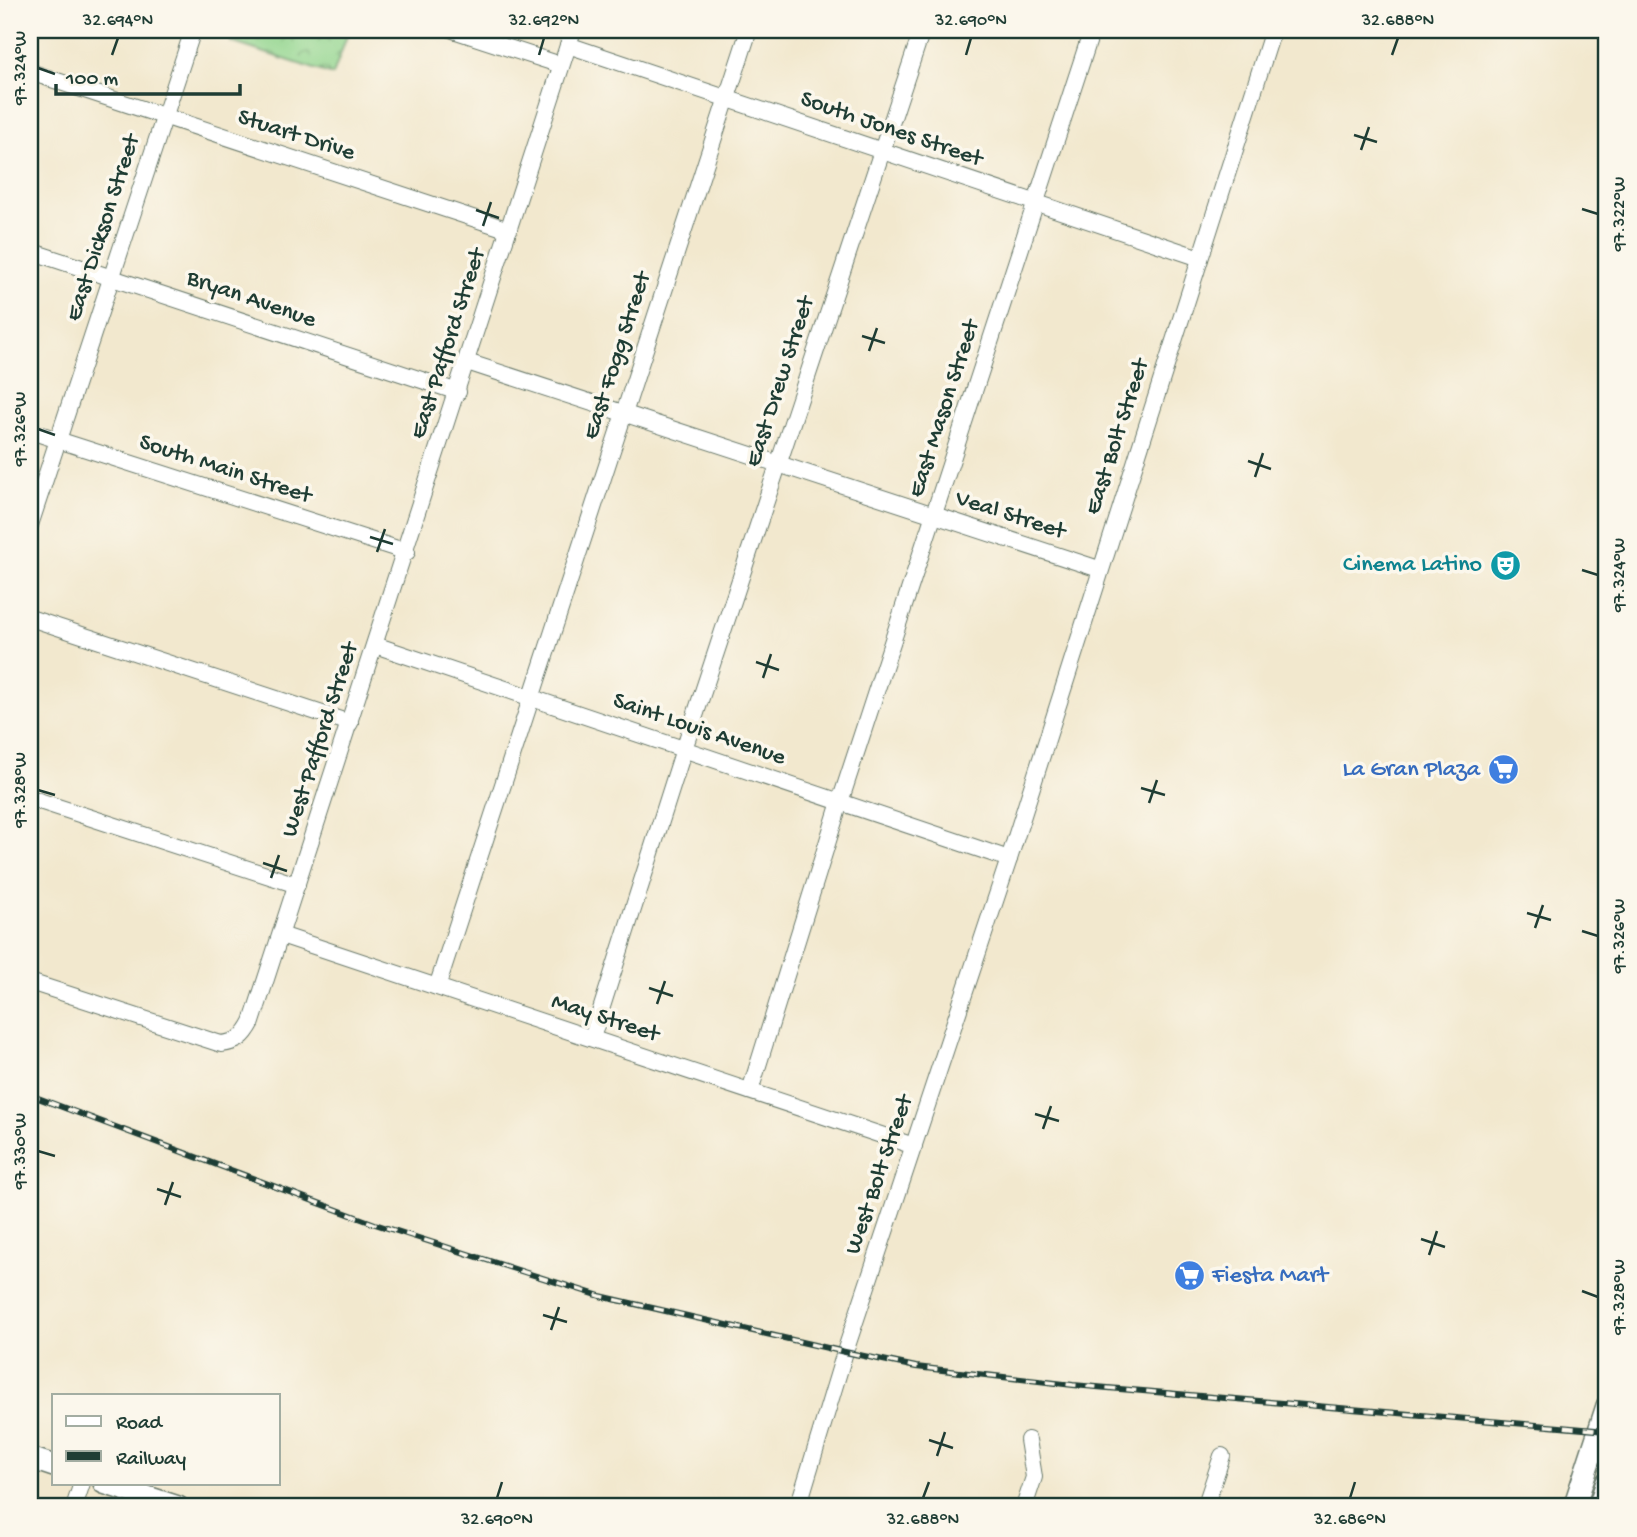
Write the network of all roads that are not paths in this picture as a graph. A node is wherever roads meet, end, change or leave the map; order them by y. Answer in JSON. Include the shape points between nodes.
{"nodes":[{"id":1,"x":193,"y":30,"type":"edge"},
{"id":2,"x":453,"y":30,"type":"edge"},
{"id":3,"x":750,"y":30,"type":"edge"},
{"id":4,"x":922,"y":30,"type":"edge"},
{"id":5,"x":1092,"y":30,"type":"edge"},
{"id":6,"x":1273,"y":30,"type":"edge"},
{"id":7,"x":570,"y":38,"type":"edge"},
{"id":8,"x":561,"y":65,"type":"junction"},
{"id":9,"x":30,"y":72,"type":"edge"},
{"id":10,"x":727,"y":99,"type":"junction"},
{"id":11,"x":164,"y":117,"type":"junction"},
{"id":12,"x":882,"y":151,"type":"junction"},
{"id":13,"x":1036,"y":202,"type":"junction"},
{"id":14,"x":509,"y":230,"type":"junction"},
{"id":15,"x":30,"y":251,"type":"edge"},
{"id":16,"x":1200,"y":258,"type":"junction"},
{"id":17,"x":112,"y":278,"type":"junction"},
{"id":18,"x":467,"y":362,"type":"junction"},
{"id":19,"x":457,"y":391,"type":"junction"},
{"id":20,"x":624,"y":412,"type":"junction"},
{"id":21,"x":30,"y":431,"type":"edge"},
{"id":22,"x":59,"y":440,"type":"junction"},
{"id":23,"x":779,"y":463,"type":"junction"},
{"id":24,"x":934,"y":514,"type":"junction"},
{"id":25,"x":30,"y":525,"type":"edge"},
{"id":26,"x":407,"y":552,"type":"junction"},
{"id":27,"x":1099,"y":569,"type":"junction"},
{"id":28,"x":30,"y":618,"type":"edge"},
{"id":29,"x":376,"y":645,"type":"junction"},
{"id":30,"x":530,"y":697,"type":"junction"},
{"id":31,"x":350,"y":723,"type":"junction"},
{"id":32,"x":684,"y":749,"type":"junction"},
{"id":33,"x":30,"y":798,"type":"edge"},
{"id":34,"x":840,"y":802,"type":"junction"},
{"id":35,"x":1009,"y":859,"type":"junction"},
{"id":36,"x":297,"y":885,"type":"junction"},
{"id":37,"x":281,"y":935,"type":"junction"},
{"id":38,"x":30,"y":982,"type":"edge"},
{"id":39,"x":437,"y":987,"type":"junction"},
{"id":40,"x":592,"y":1038,"type":"junction"},
{"id":41,"x":750,"y":1091,"type":"junction"},
{"id":42,"x":914,"y":1146,"type":"junction"},
{"id":43,"x":1607,"y":1406,"type":"edge"},
{"id":44,"x":1028,"y":1440,"type":"dead end"},
{"id":45,"x":1222,"y":1456,"type":"dead end"},
{"id":46,"x":30,"y":1458,"type":"edge"},
{"id":47,"x":52,"y":1465,"type":"edge"},
{"id":48,"x":1607,"y":1482,"type":"edge"},
{"id":49,"x":82,"y":1484,"type":"edge"},
{"id":50,"x":107,"y":1484,"type":"edge"},
{"id":51,"x":74,"y":1507,"type":"edge"},
{"id":52,"x":178,"y":1507,"type":"edge"},
{"id":53,"x":799,"y":1507,"type":"edge"},
{"id":54,"x":1024,"y":1507,"type":"edge"},
{"id":55,"x":1205,"y":1507,"type":"edge"},
{"id":56,"x":1574,"y":1507,"type":"edge"},
{"id":57,"x":1599,"y":1507,"type":"edge"}],
"edges":[{"from":1,"to":11,"type":"street","name":"East Dickson Street"},
{"from":2,"to":8,"type":"street"},
{"from":3,"to":10,"type":"street","name":"East Fogg Street"},
{"from":4,"to":12,"type":"street","name":"East Drew Street"},
{"from":5,"to":13,"type":"street","name":"East Mason Street"},
{"from":6,"to":16,"type":"street","name":"East Bolt Street"},
{"from":7,"to":8,"type":"street","name":"East Pafford Street"},
{"from":7,"to":10,"type":"street","name":"South Jones Street"},
{"from":8,"to":14,"type":"street","name":"East Pafford Street"},
{"from":9,"to":11,"type":"street","name":"Stuart Drive"},
{"from":10,"to":12,"type":"street","name":"South Jones Street"},
{"from":10,"to":20,"type":"street","name":"East Fogg Street"},
{"from":11,"to":14,"type":"street","name":"Stuart Drive"},
{"from":11,"to":17,"type":"street","name":"East Dickson Street"},
{"from":12,"to":13,"type":"street","name":"South Jones Street"},
{"from":12,"to":23,"type":"street","name":"East Drew Street"},
{"from":13,"to":16,"type":"street","name":"South Jones Street"},
{"from":13,"to":24,"type":"street","name":"East Mason Street"},
{"from":14,"to":18,"type":"street","name":"East Pafford Street"},
{"from":15,"to":17,"type":"street","name":"Bryan Avenue"},
{"from":16,"to":27,"type":"street","name":"East Bolt Street"},
{"from":17,"to":19,"type":"street","name":"Bryan Avenue"},
{"from":17,"to":22,"type":"street","name":"East Dickson Street"},
{"from":18,"to":19,"type":"street","name":"East Pafford Street"},
{"from":18,"to":20,"type":"street","name":"Veal Street"},
{"from":19,"to":26,"type":"street","name":"East Pafford Street"},
{"from":20,"to":23,"type":"street","name":"Veal Street"},
{"from":20,"to":30,"type":"street","name":"East Fogg Street"},
{"from":21,"to":22,"type":"street","name":"South Main Street"},
{"from":22,"to":25,"type":"street","name":"East Dickson Street"},
{"from":22,"to":26,"type":"street","name":"South Main Street"},
{"from":23,"to":24,"type":"street","name":"Veal Street"},
{"from":23,"to":32,"type":"street","name":"East Drew Street"},
{"from":24,"to":27,"type":"street","name":"Veal Street"},
{"from":24,"to":34,"type":"street","name":"East Mason Street"},
{"from":26,"to":29,"type":"street","name":"West Pafford Street"},
{"from":27,"to":35,"type":"street","name":"East Bolt Street"},
{"from":28,"to":31,"type":"street"},
{"from":29,"to":30,"type":"street","name":"Saint Louis Avenue"},
{"from":29,"to":31,"type":"street","name":"West Pafford Street"},
{"from":30,"to":32,"type":"street","name":"Saint Louis Avenue"},
{"from":30,"to":39,"type":"street","name":"East Fogg Street"},
{"from":31,"to":36,"type":"street","name":"West Pafford Street"},
{"from":32,"to":34,"type":"street","name":"Saint Louis Avenue"},
{"from":32,"to":40,"type":"street","name":"East Drew Street"},
{"from":33,"to":36,"type":"street"},
{"from":34,"to":35,"type":"street","name":"Saint Louis Avenue"},
{"from":34,"to":41,"type":"street","name":"East Mason Street"},
{"from":35,"to":42,"type":"street","name":"West Bolt Street"},
{"from":36,"to":37,"type":"street","name":"West Pafford Street"},
{"from":37,"to":38,"type":"street","name":"West Pafford Street","via":[[252,1022],[245,1036],[235,1042],[221,1044]]},
{"from":37,"to":39,"type":"street","name":"May Street"},
{"from":39,"to":40,"type":"street","name":"May Street"},
{"from":40,"to":41,"type":"street","name":"May Street"},
{"from":41,"to":42,"type":"street","name":"May Street"},
{"from":42,"to":53,"type":"street","name":"West Bolt Street"},
{"from":43,"to":56,"type":"main road"},
{"from":44,"to":54,"type":"street","via":[[1034,1476]]},
{"from":45,"to":55,"type":"street"},
{"from":46,"to":47,"type":"main road"},
{"from":48,"to":57,"type":"main road"},
{"from":49,"to":51,"type":"street"},
{"from":50,"to":52,"type":"main road"}]}
